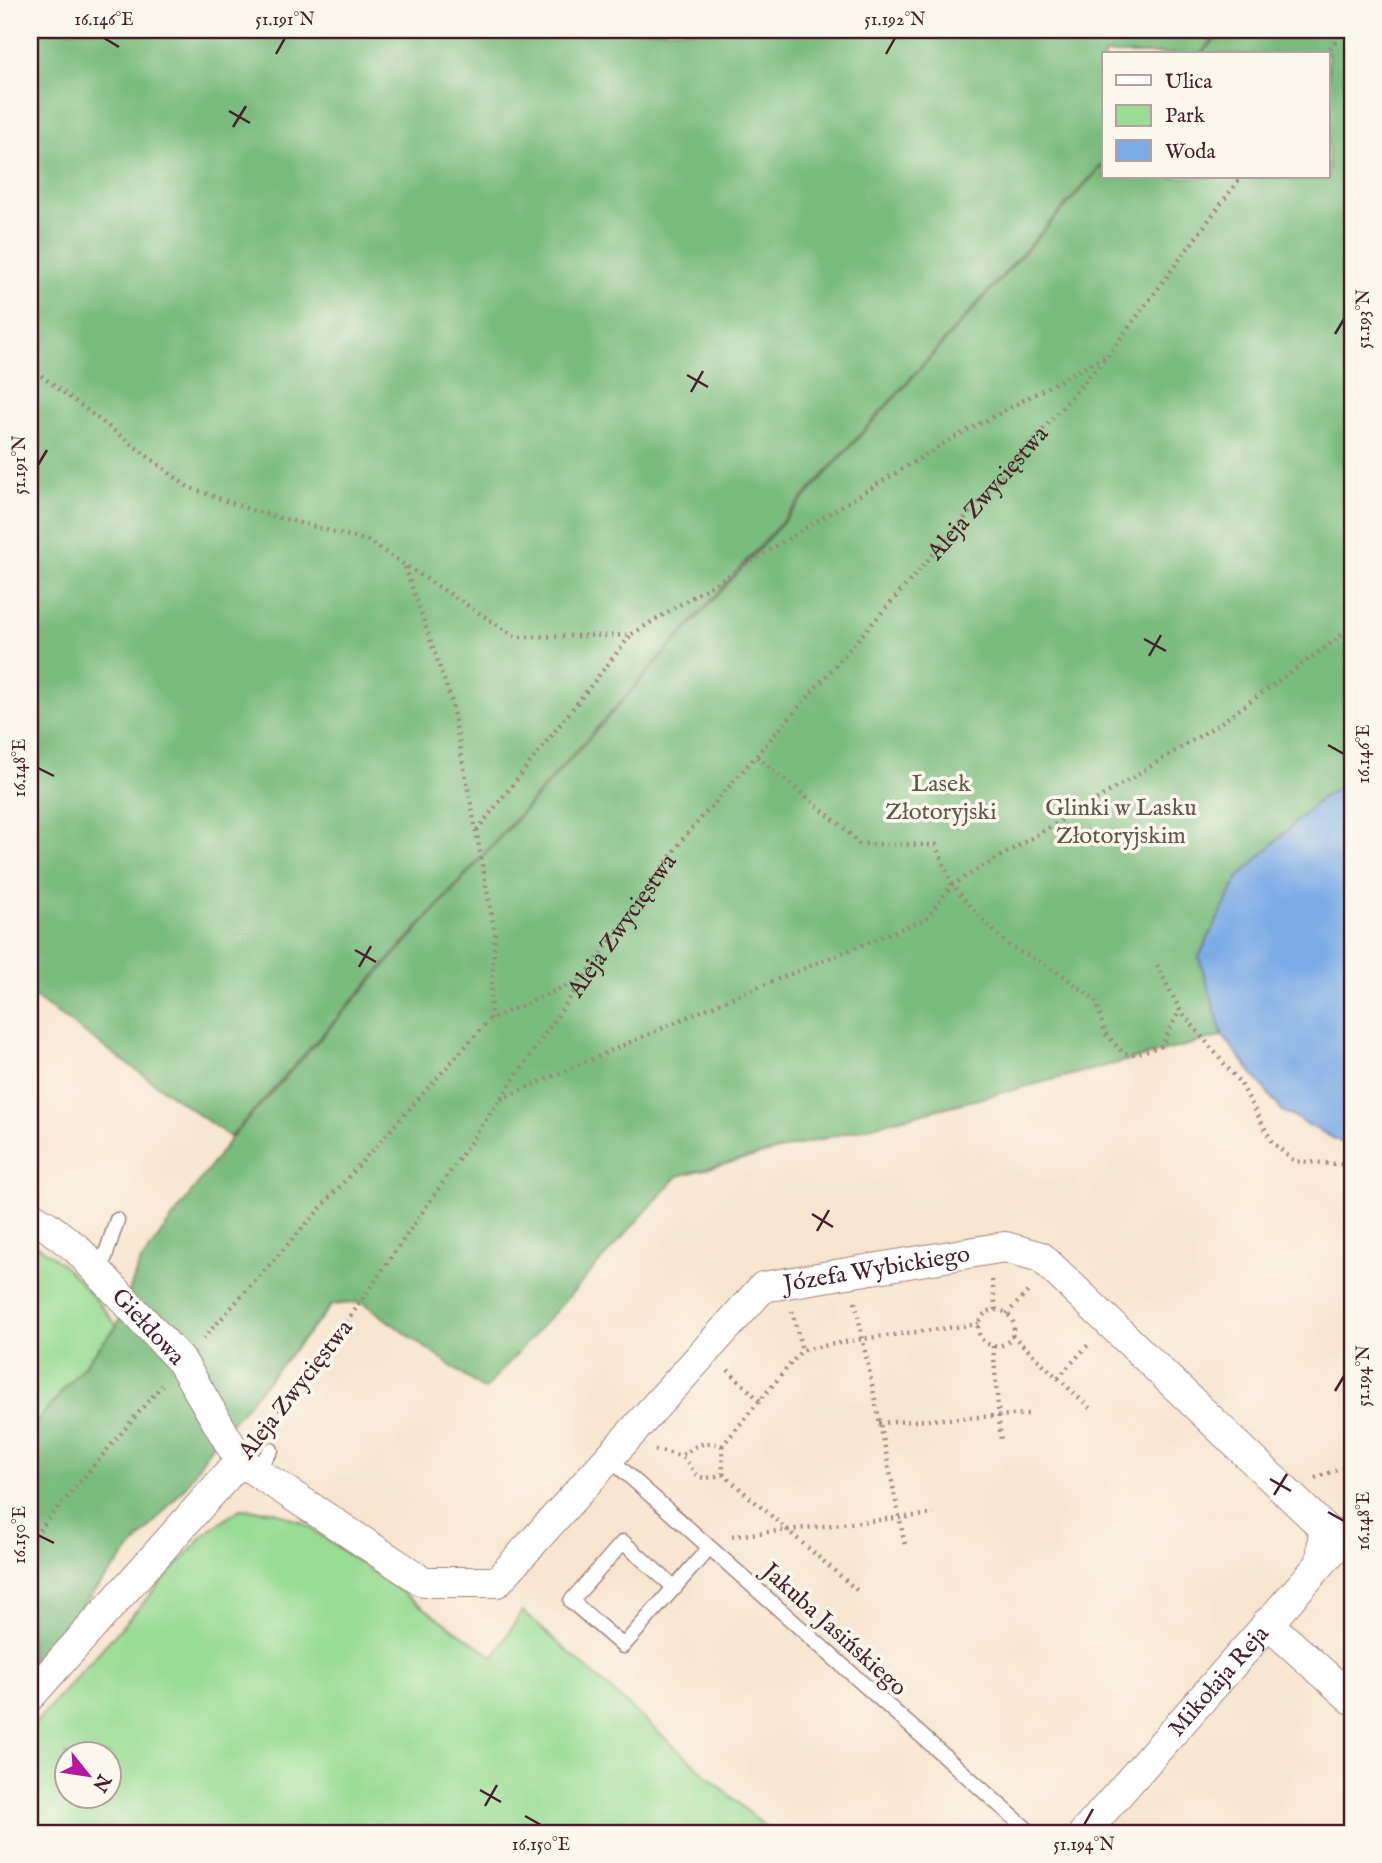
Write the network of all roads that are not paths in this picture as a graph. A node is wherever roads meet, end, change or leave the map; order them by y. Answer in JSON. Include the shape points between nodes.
{"nodes":[{"id":1,"x":30,"y":1216,"type":"edge"},
{"id":2,"x":117,"y":1220,"type":"dead end"},
{"id":3,"x":100,"y":1272,"type":"junction"},
{"id":4,"x":616,"y":1450,"type":"junction"},
{"id":5,"x":255,"y":1461,"type":"junction"},
{"id":6,"x":1352,"y":1528,"type":"edge"},
{"id":7,"x":705,"y":1544,"type":"junction"},
{"id":8,"x":1321,"y":1563,"type":"junction"},
{"id":9,"x":676,"y":1588,"type":"junction"},
{"id":10,"x":1267,"y":1623,"type":"junction"},
{"id":11,"x":30,"y":1696,"type":"edge"},
{"id":12,"x":1352,"y":1699,"type":"edge"},
{"id":13,"x":1031,"y":1833,"type":"edge"},
{"id":14,"x":1084,"y":1833,"type":"edge"}],
"edges":[{"from":1,"to":3,"type":"street","name":"Giełdowa","via":[[77,1249]]},
{"from":2,"to":3,"type":"lane"},
{"from":3,"to":5,"type":"street","name":"Giełdowa","via":[[182,1362]]},
{"from":4,"to":5,"type":"street","name":"Józefa Wybickiego","via":[[497,1582],[424,1582]]},
{"from":4,"to":7,"type":"lane","name":"Jakuba Jasińskiego"},
{"from":4,"to":8,"type":"street","name":"Józefa Wybickiego","via":[[763,1287],[1005,1247],[1041,1257],[1324,1528]]},
{"from":5,"to":11,"type":"street","name":"Aleja Zwycięstwa"},
{"from":6,"to":8,"type":"street","name":"Mikołaja Reja"},
{"from":7,"to":9,"type":"lane"},
{"from":7,"to":13,"type":"lane","name":"Jakuba Jasińskiego"},
{"from":8,"to":10,"type":"street","name":"Mikołaja Reja"},
{"from":9,"to":9,"type":"lane","via":[[623,1646],[571,1601],[623,1542]]},
{"from":10,"to":12,"type":"street"},
{"from":10,"to":14,"type":"street","name":"Mikołaja Reja"}]}
